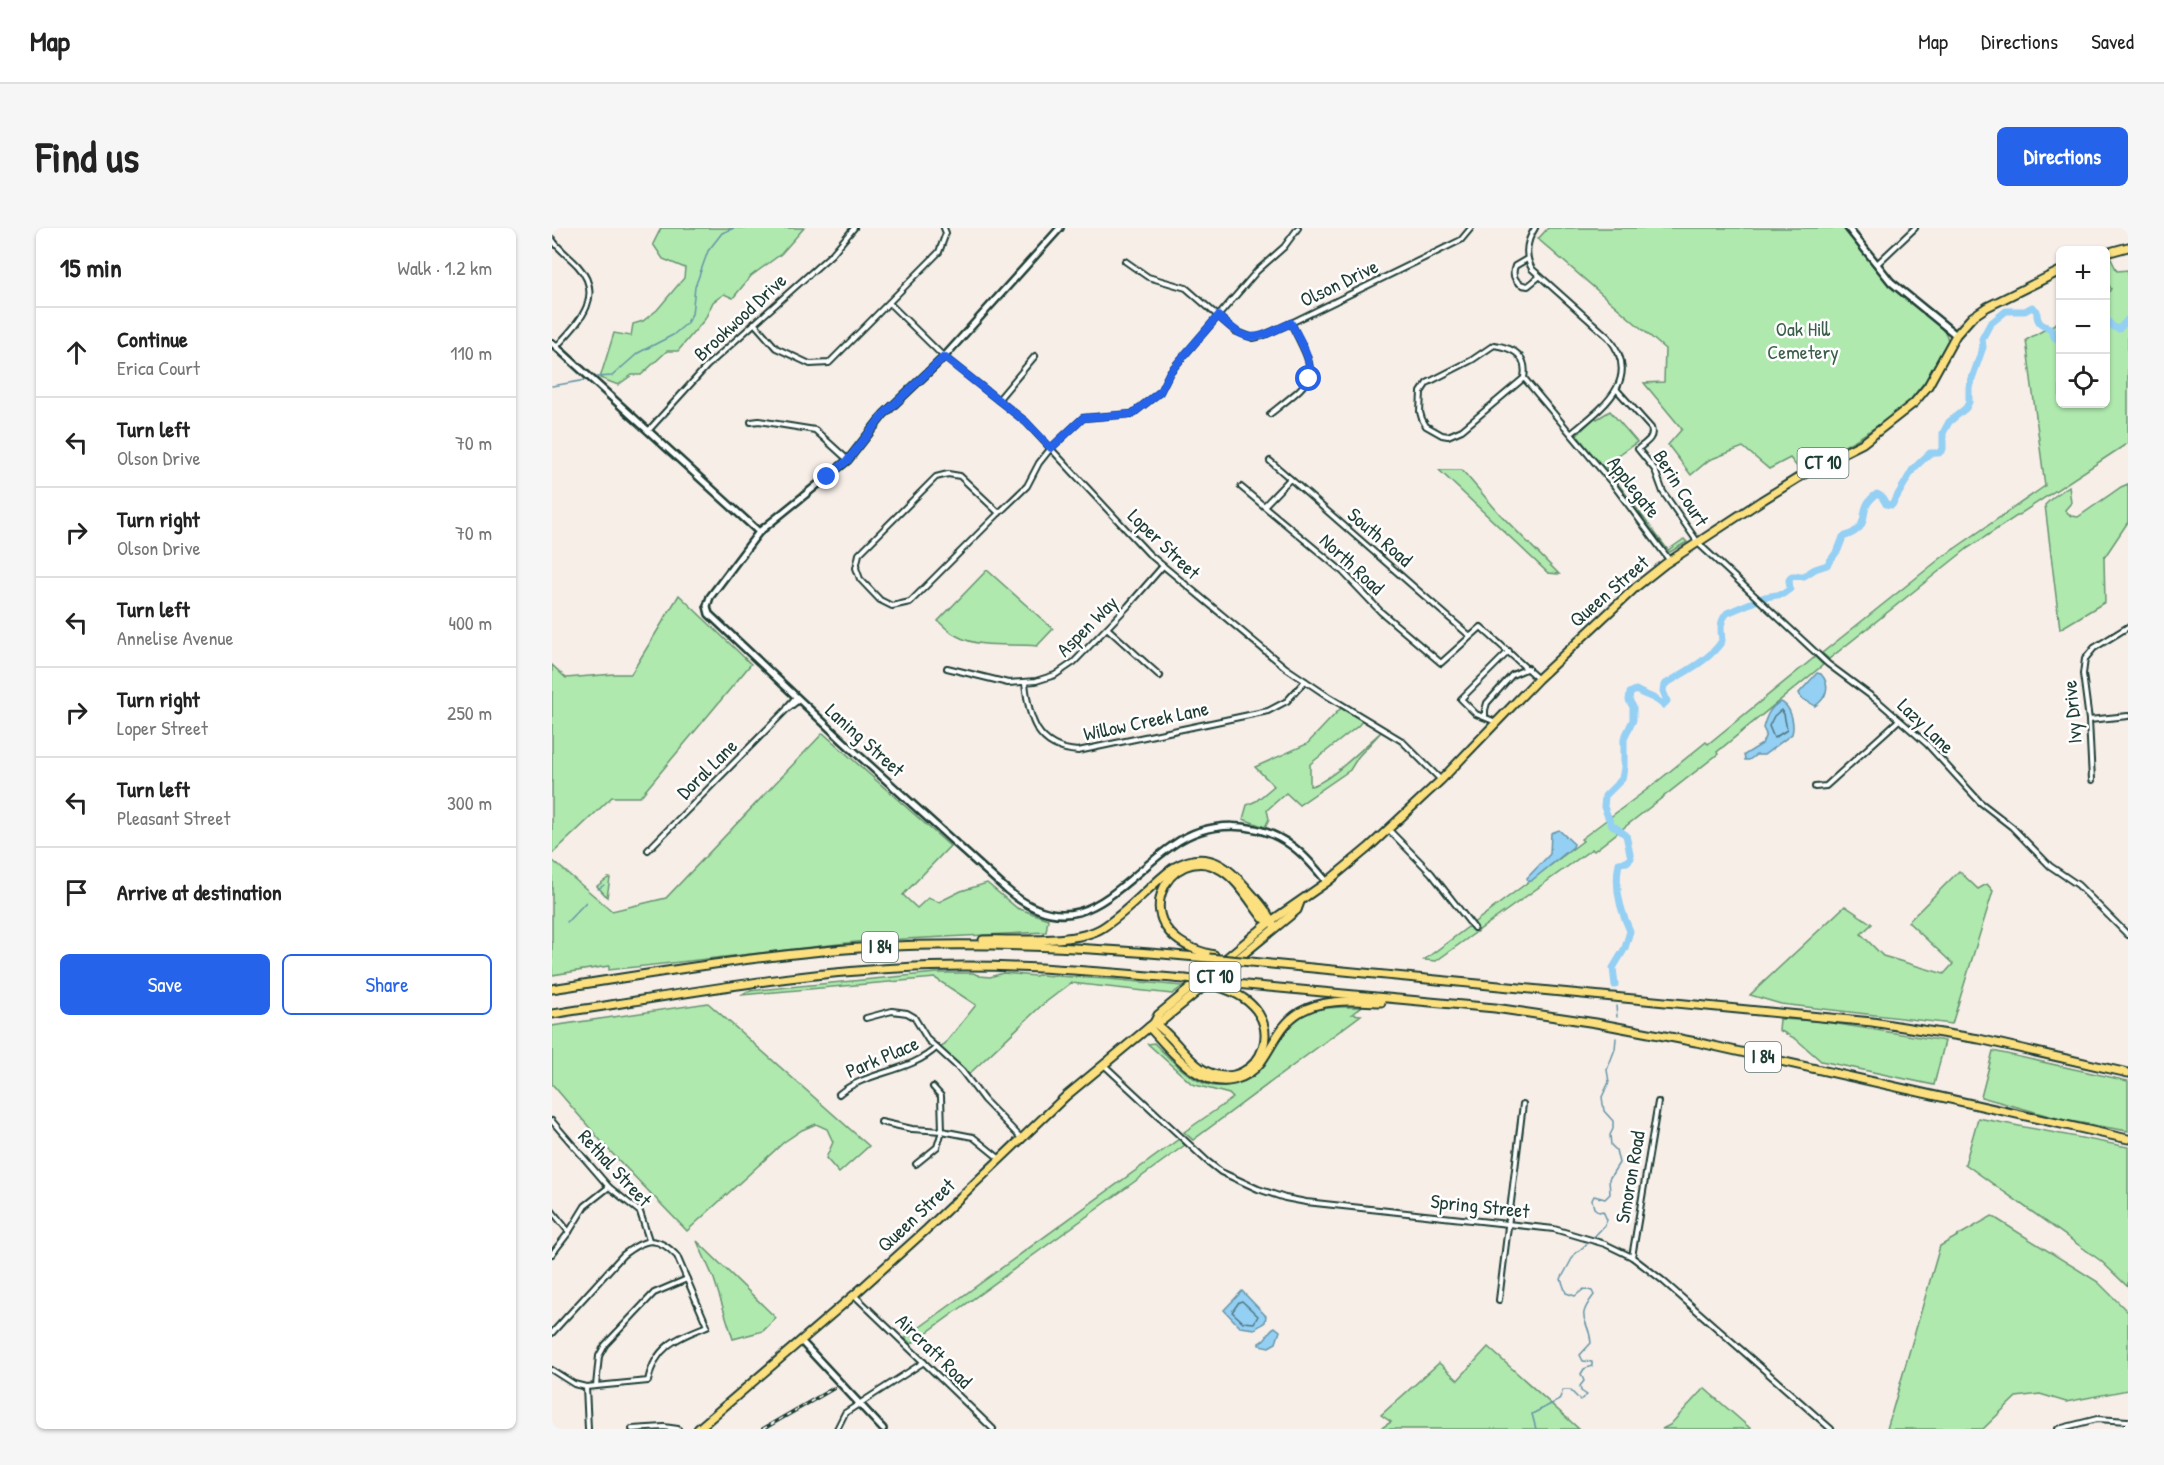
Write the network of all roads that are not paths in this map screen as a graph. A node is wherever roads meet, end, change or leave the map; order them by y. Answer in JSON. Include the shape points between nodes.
{"nodes":[{"id":1,"x":854,"y":228,"type":"edge"},
{"id":2,"x":944,"y":228,"type":"edge"},
{"id":3,"x":1060,"y":228,"type":"edge"},
{"id":4,"x":1298,"y":228,"type":"edge"},
{"id":5,"x":1472,"y":228,"type":"edge"},
{"id":6,"x":1535,"y":228,"type":"edge"},
{"id":7,"x":1848,"y":228,"type":"edge"},
{"id":8,"x":1915,"y":228,"type":"edge"},
{"id":9,"x":552,"y":239,"type":"edge"},
{"id":10,"x":2128,"y":247,"type":"edge"},
{"id":11,"x":2110,"y":252,"type":"edge"},
{"id":12,"x":1527,"y":259,"type":"junction"},
{"id":13,"x":1125,"y":261,"type":"dead end"},
{"id":14,"x":1877,"y":264,"type":"junction"},
{"id":15,"x":2056,"y":274,"type":"edge"},
{"id":16,"x":1539,"y":277,"type":"junction"},
{"id":17,"x":889,"y":303,"type":"junction"},
{"id":18,"x":1218,"y":316,"type":"junction"},
{"id":19,"x":753,"y":323,"type":"junction"},
{"id":20,"x":1291,"y":323,"type":"junction"},
{"id":21,"x":1956,"y":334,"type":"junction"},
{"id":22,"x":554,"y":345,"type":"edge"},
{"id":23,"x":1035,"y":356,"type":"dead end"},
{"id":24,"x":944,"y":357,"type":"junction"},
{"id":25,"x":1524,"y":378,"type":"junction"},
{"id":26,"x":1617,"y":390,"type":"junction"},
{"id":27,"x":998,"y":400,"type":"junction"},
{"id":28,"x":1270,"y":414,"type":"dead end"},
{"id":29,"x":751,"y":422,"type":"dead end"},
{"id":30,"x":648,"y":431,"type":"junction"},
{"id":31,"x":1572,"y":433,"type":"junction"},
{"id":32,"x":1051,"y":448,"type":"junction"},
{"id":33,"x":1638,"y":449,"type":"joint"},
{"id":34,"x":848,"y":460,"type":"junction"},
{"id":35,"x":1270,"y":461,"type":"dead end"},
{"id":36,"x":1290,"y":479,"type":"junction"},
{"id":37,"x":1241,"y":487,"type":"dead end"},
{"id":38,"x":1264,"y":506,"type":"junction"},
{"id":39,"x":999,"y":513,"type":"junction"},
{"id":40,"x":759,"y":532,"type":"junction"},
{"id":41,"x":1699,"y":544,"type":"junction"},
{"id":42,"x":1670,"y":561,"type":"junction"},
{"id":43,"x":1163,"y":566,"type":"junction"},
{"id":44,"x":2128,"y":627,"type":"edge"},
{"id":45,"x":1107,"y":628,"type":"junction"},
{"id":46,"x":1470,"y":636,"type":"junction"},
{"id":47,"x":1509,"y":651,"type":"junction"},
{"id":48,"x":947,"y":668,"type":"dead end"},
{"id":49,"x":1528,"y":668,"type":"junction"},
{"id":50,"x":1160,"y":676,"type":"dead end"},
{"id":51,"x":1538,"y":679,"type":"junction"},
{"id":52,"x":1305,"y":681,"type":"junction"},
{"id":53,"x":1025,"y":683,"type":"junction"},
{"id":54,"x":798,"y":698,"type":"junction"},
{"id":55,"x":1485,"y":716,"type":"junction"},
{"id":56,"x":2128,"y":716,"type":"edge"},
{"id":57,"x":1899,"y":720,"type":"junction"},
{"id":58,"x":2089,"y":720,"type":"junction"},
{"id":59,"x":1497,"y":722,"type":"junction"},
{"id":60,"x":1441,"y":780,"type":"junction"},
{"id":61,"x":2092,"y":780,"type":"dead end"},
{"id":62,"x":1815,"y":788,"type":"dead end"},
{"id":63,"x":1388,"y":829,"type":"junction"},
{"id":64,"x":648,"y":850,"type":"dead end"},
{"id":65,"x":1327,"y":882,"type":"junction"},
{"id":66,"x":1273,"y":924,"type":"junction"},
{"id":67,"x":1474,"y":928,"type":"dead end"},
{"id":68,"x":2128,"y":935,"type":"edge"},
{"id":69,"x":870,"y":948,"type":"junction"},
{"id":70,"x":1212,"y":956,"type":"junction"},
{"id":71,"x":1221,"y":985,"type":"junction"},
{"id":72,"x":552,"y":988,"type":"edge"},
{"id":73,"x":1391,"y":1000,"type":"junction"},
{"id":74,"x":552,"y":1014,"type":"edge"},
{"id":75,"x":866,"y":1018,"type":"dead end"},
{"id":76,"x":1152,"y":1025,"type":"junction"},
{"id":77,"x":936,"y":1047,"type":"junction"},
{"id":78,"x":1104,"y":1064,"type":"junction"},
{"id":79,"x":2128,"y":1073,"type":"edge"},
{"id":80,"x":933,"y":1087,"type":"dead end"},
{"id":81,"x":839,"y":1094,"type":"dead end"},
{"id":82,"x":1658,"y":1102,"type":"dead end"},
{"id":83,"x":1523,"y":1104,"type":"dead end"},
{"id":84,"x":552,"y":1121,"type":"edge"},
{"id":85,"x":881,"y":1122,"type":"dead end"},
{"id":86,"x":942,"y":1131,"type":"junction"},
{"id":87,"x":1021,"y":1139,"type":"junction"},
{"id":88,"x":2128,"y":1139,"type":"edge"},
{"id":89,"x":1000,"y":1159,"type":"junction"},
{"id":90,"x":916,"y":1164,"type":"dead end"},
{"id":91,"x":609,"y":1187,"type":"junction"},
{"id":92,"x":552,"y":1211,"type":"edge"},
{"id":93,"x":1508,"y":1224,"type":"junction"},
{"id":94,"x":569,"y":1232,"type":"junction"},
{"id":95,"x":649,"y":1240,"type":"junction"},
{"id":96,"x":552,"y":1254,"type":"edge"},
{"id":97,"x":1632,"y":1257,"type":"junction"},
{"id":98,"x":687,"y":1279,"type":"junction"},
{"id":99,"x":854,"y":1295,"type":"junction"},
{"id":100,"x":1499,"y":1300,"type":"dead end"},
{"id":101,"x":552,"y":1333,"type":"edge"},
{"id":102,"x":801,"y":1341,"type":"junction"},
{"id":103,"x":924,"y":1362,"type":"junction"},
{"id":104,"x":552,"y":1370,"type":"edge"},
{"id":105,"x":597,"y":1386,"type":"junction"},
{"id":106,"x":586,"y":1387,"type":"junction"},
{"id":107,"x":858,"y":1405,"type":"junction"},
{"id":108,"x":2128,"y":1421,"type":"edge"},
{"id":109,"x":588,"y":1429,"type":"edge"},
{"id":110,"x":632,"y":1429,"type":"edge"},
{"id":111,"x":678,"y":1429,"type":"edge"},
{"id":112,"x":698,"y":1429,"type":"edge"},
{"id":113,"x":837,"y":1429,"type":"edge"},
{"id":114,"x":883,"y":1429,"type":"edge"},
{"id":115,"x":993,"y":1429,"type":"edge"},
{"id":116,"x":1831,"y":1429,"type":"edge"},
{"id":117,"x":2058,"y":1429,"type":"edge"}],
"edges":[{"from":1,"to":19,"type":"street","name":"Brookwood Drive","via":[[832,254]]},
{"from":2,"to":17,"type":"street","via":[[939,252]]},
{"from":3,"to":24,"type":"street"},
{"from":4,"to":18,"type":"street"},
{"from":5,"to":20,"type":"street","name":"Olson Drive","via":[[1461,240]]},
{"from":6,"to":12,"type":"street","via":[[1527,245]]},
{"from":7,"to":14,"type":"street"},
{"from":8,"to":14,"type":"street"},
{"from":9,"to":22,"type":"street","via":[[584,273],[589,284],[585,312]]},
{"from":10,"to":11,"type":"highway"},
{"from":12,"to":16,"type":"street"},
{"from":12,"to":16,"type":"street","via":[[1515,266],[1515,280],[1528,286]]},
{"from":13,"to":18,"type":"street","via":[[1148,277],[1186,288]]},
{"from":14,"to":21,"type":"street","via":[[1892,282]]},
{"from":15,"to":21,"type":"highway","number":"CT 10","via":[[1981,311]]},
{"from":16,"to":26,"type":"street","via":[[1612,341],[1620,357]]},
{"from":17,"to":19,"type":"street","via":[[829,363],[810,364],[776,348]]},
{"from":17,"to":24,"type":"street","name":"Loper Street"},
{"from":18,"to":20,"type":"street","name":"Olson Drive","via":[[1236,332],[1253,338]]},
{"from":18,"to":32,"type":"street","via":[[1170,372],[1160,392],[1132,414],[1083,418]]},
{"from":19,"to":30,"type":"street","name":"Brookwood Drive","via":[[707,366]]},
{"from":20,"to":28,"type":"street","via":[[1309,359],[1309,379]]},
{"from":21,"to":41,"type":"highway","name":"Queen Street","number":"CT 10","via":[[1928,386],[1914,403],[1861,444],[1819,465]]},
{"from":22,"to":30,"type":"street"},
{"from":23,"to":27,"type":"street"},
{"from":24,"to":27,"type":"street","name":"Loper Street"},
{"from":24,"to":34,"type":"street","via":[[884,414]]},
{"from":25,"to":25,"type":"street","name":"Applegate","via":[[1456,433],[1442,435],[1422,419],[1421,392],[1427,384],[1494,345],[1509,347],[1518,354],[1526,368]]},
{"from":25,"to":31,"type":"street","name":"Applegate"},
{"from":26,"to":31,"type":"street"},
{"from":26,"to":33,"type":"street","name":"Applegate","via":[[1653,432]]},
{"from":27,"to":32,"type":"street","name":"Loper Street"},
{"from":29,"to":34,"type":"street","via":[[815,430]]},
{"from":30,"to":40,"type":"street"},
{"from":31,"to":42,"type":"street","name":"Applegate"},
{"from":32,"to":39,"type":"street","via":[[1027,486]]},
{"from":32,"to":43,"type":"street","name":"Loper Street"},
{"from":33,"to":41,"type":"street","name":"Berin Court"},
{"from":34,"to":40,"type":"street"},
{"from":35,"to":36,"type":"street","name":"South Road"},
{"from":36,"to":38,"type":"street"},
{"from":36,"to":46,"type":"street","name":"South Road"},
{"from":37,"to":38,"type":"street","name":"North Road"},
{"from":38,"to":46,"type":"street","name":"North Road","via":[[1343,572],[1381,612],[1441,663]]},
{"from":39,"to":39,"type":"street","via":[[910,602],[892,606],[880,600],[860,579],[856,568],[859,554],[936,477],[960,476]]},
{"from":40,"to":54,"type":"street","name":"Laning Street","via":[[707,606],[713,618]]},
{"from":41,"to":42,"type":"highway","name":"Queen Street","number":"CT 10"},
{"from":41,"to":57,"type":"street","name":"Lazy Lane","via":[[1828,664]]},
{"from":42,"to":51,"type":"highway","name":"Queen Street","number":"CT 10","via":[[1636,587]]},
{"from":43,"to":45,"type":"street","name":"Aspen Way"},
{"from":43,"to":52,"type":"street","name":"Loper Street"},
{"from":44,"to":58,"type":"street","name":"Ivy Drive","via":[[2094,648],[2085,659]]},
{"from":45,"to":50,"type":"street"},
{"from":45,"to":53,"type":"street","name":"Aspen Way","via":[[1066,668]]},
{"from":46,"to":47,"type":"street","via":[[1480,627]]},
{"from":47,"to":49,"type":"street"},
{"from":47,"to":55,"type":"street","via":[[1461,699],[1476,714]]},
{"from":48,"to":53,"type":"street","name":"Aspen Way"},
{"from":49,"to":51,"type":"street"},
{"from":49,"to":55,"type":"street","via":[[1512,675],[1487,703]]},
{"from":51,"to":59,"type":"highway","name":"Queen Street","number":"CT 10"},
{"from":52,"to":53,"type":"street","name":"Willow Creek Lane","via":[[1289,700],[1271,710],[1080,750],[1054,745],[1038,731],[1028,712]]},
{"from":52,"to":60,"type":"street","name":"Loper Street","via":[[1400,739]]},
{"from":54,"to":64,"type":"street","name":"Doral Lane"},
{"from":54,"to":65,"type":"street","name":"Laning Street","via":[[1006,889],[1034,908],[1065,913],[1095,906],[1113,896],[1174,843],[1199,831],[1224,826],[1250,827],[1276,836],[1299,851]]},
{"from":55,"to":59,"type":"street"},
{"from":56,"to":58,"type":"street"},
{"from":57,"to":62,"type":"street","via":[[1826,786]]},
{"from":57,"to":68,"type":"street","name":"Lazy Lane","via":[[1927,744],[1979,801]]},
{"from":58,"to":61,"type":"street","name":"Ivy Drive"},
{"from":59,"to":60,"type":"highway","name":"Queen Street","number":"CT 10"},
{"from":60,"to":63,"type":"highway","name":"Queen Street","number":"CT 10"},
{"from":63,"to":65,"type":"highway","name":"Queen Street","number":"CT 10"},
{"from":63,"to":67,"type":"street","via":[[1431,873]]},
{"from":65,"to":66,"type":"highway","name":"Queen Street","number":"CT 10","via":[[1293,904]]},
{"from":66,"to":69,"type":"highway","via":[[1229,869],[1211,860],[1196,859],[1173,868],[1108,924],[1083,936],[948,940]]},
{"from":66,"to":70,"type":"highway","via":[[1263,918],[1221,870],[1203,864],[1181,869],[1162,890],[1162,923],[1182,943]]},
{"from":66,"to":76,"type":"highway","name":"Queen Street","number":"CT 10","via":[[1158,1015]]},
{"from":69,"to":70,"type":"highway","number":"I 84","via":[[1009,944]]},
{"from":69,"to":72,"type":"highway","number":"I 84","via":[[751,959]]},
{"from":70,"to":79,"type":"highway","bridge":true,"via":[[1872,1022],[1979,1039]]},
{"from":71,"to":73,"type":"highway","number":"I 84"},
{"from":71,"to":74,"type":"highway","number":"I 84","bridge":true,"via":[[1035,967],[898,968],[817,975]]},
{"from":71,"to":76,"type":"highway","via":[[1251,1004],[1264,1027],[1262,1050],[1242,1072],[1226,1076],[1203,1070],[1163,1029]]},
{"from":73,"to":76,"type":"highway","via":[[1319,1004],[1300,1012],[1282,1027],[1253,1070],[1239,1079],[1226,1081],[1206,1078],[1194,1071]]},
{"from":73,"to":88,"type":"highway","number":"I 84","via":[[1528,1012],[1663,1035]]},
{"from":75,"to":77,"type":"street","via":[[892,1011],[907,1013]]},
{"from":76,"to":78,"type":"highway","name":"Queen Street","number":"CT 10"},
{"from":77,"to":81,"type":"street","name":"Park Place","via":[[910,1064],[847,1087]]},
{"from":77,"to":87,"type":"street"},
{"from":78,"to":87,"type":"highway","name":"Queen Street","number":"CT 10"},
{"from":78,"to":93,"type":"street","name":"Spring Street","via":[[1207,1161],[1252,1187],[1306,1202]]},
{"from":80,"to":86,"type":"street","via":[[941,1096]]},
{"from":82,"to":97,"type":"street","name":"Smoron Road"},
{"from":83,"to":93,"type":"street"},
{"from":84,"to":91,"type":"street","name":"Rethal Street"},
{"from":85,"to":86,"type":"street"},
{"from":86,"to":89,"type":"street","via":[[973,1137]]},
{"from":86,"to":90,"type":"street","via":[[937,1147]]},
{"from":87,"to":89,"type":"highway","name":"Queen Street","number":"CT 10"},
{"from":89,"to":99,"type":"highway","name":"Queen Street","number":"CT 10"},
{"from":91,"to":94,"type":"street","via":[[585,1206]]},
{"from":91,"to":95,"type":"street","name":"Rethal Street","via":[[640,1212]]},
{"from":92,"to":94,"type":"street"},
{"from":93,"to":97,"type":"street","name":"Spring Street","via":[[1554,1229],[1588,1238]]},
{"from":93,"to":100,"type":"street"},
{"from":94,"to":96,"type":"street"},
{"from":95,"to":98,"type":"street","via":[[677,1256]]},
{"from":95,"to":101,"type":"street","via":[[623,1255]]},
{"from":97,"to":116,"type":"street","name":"Spring Street"},
{"from":98,"to":105,"type":"street","via":[[654,1293],[605,1344],[599,1356]]},
{"from":98,"to":105,"type":"street","via":[[707,1326],[678,1338],[660,1352],[648,1381]]},
{"from":99,"to":102,"type":"highway","name":"Queen Street","number":"CT 10"},
{"from":99,"to":103,"type":"street","name":"Aircraft Road"},
{"from":102,"to":107,"type":"street"},
{"from":102,"to":112,"type":"highway","name":"Queen Street","number":"CT 10"},
{"from":103,"to":107,"type":"street"},
{"from":103,"to":115,"type":"street","name":"Aircraft Road"},
{"from":104,"to":106,"type":"street","via":[[564,1380]]},
{"from":105,"to":106,"type":"street"},
{"from":106,"to":109,"type":"street"},
{"from":107,"to":113,"type":"street","via":[[845,1413]]},
{"from":107,"to":114,"type":"street"},
{"from":108,"to":117,"type":"street","via":[[2097,1419]]},
{"from":110,"to":111,"type":"street"}]}
